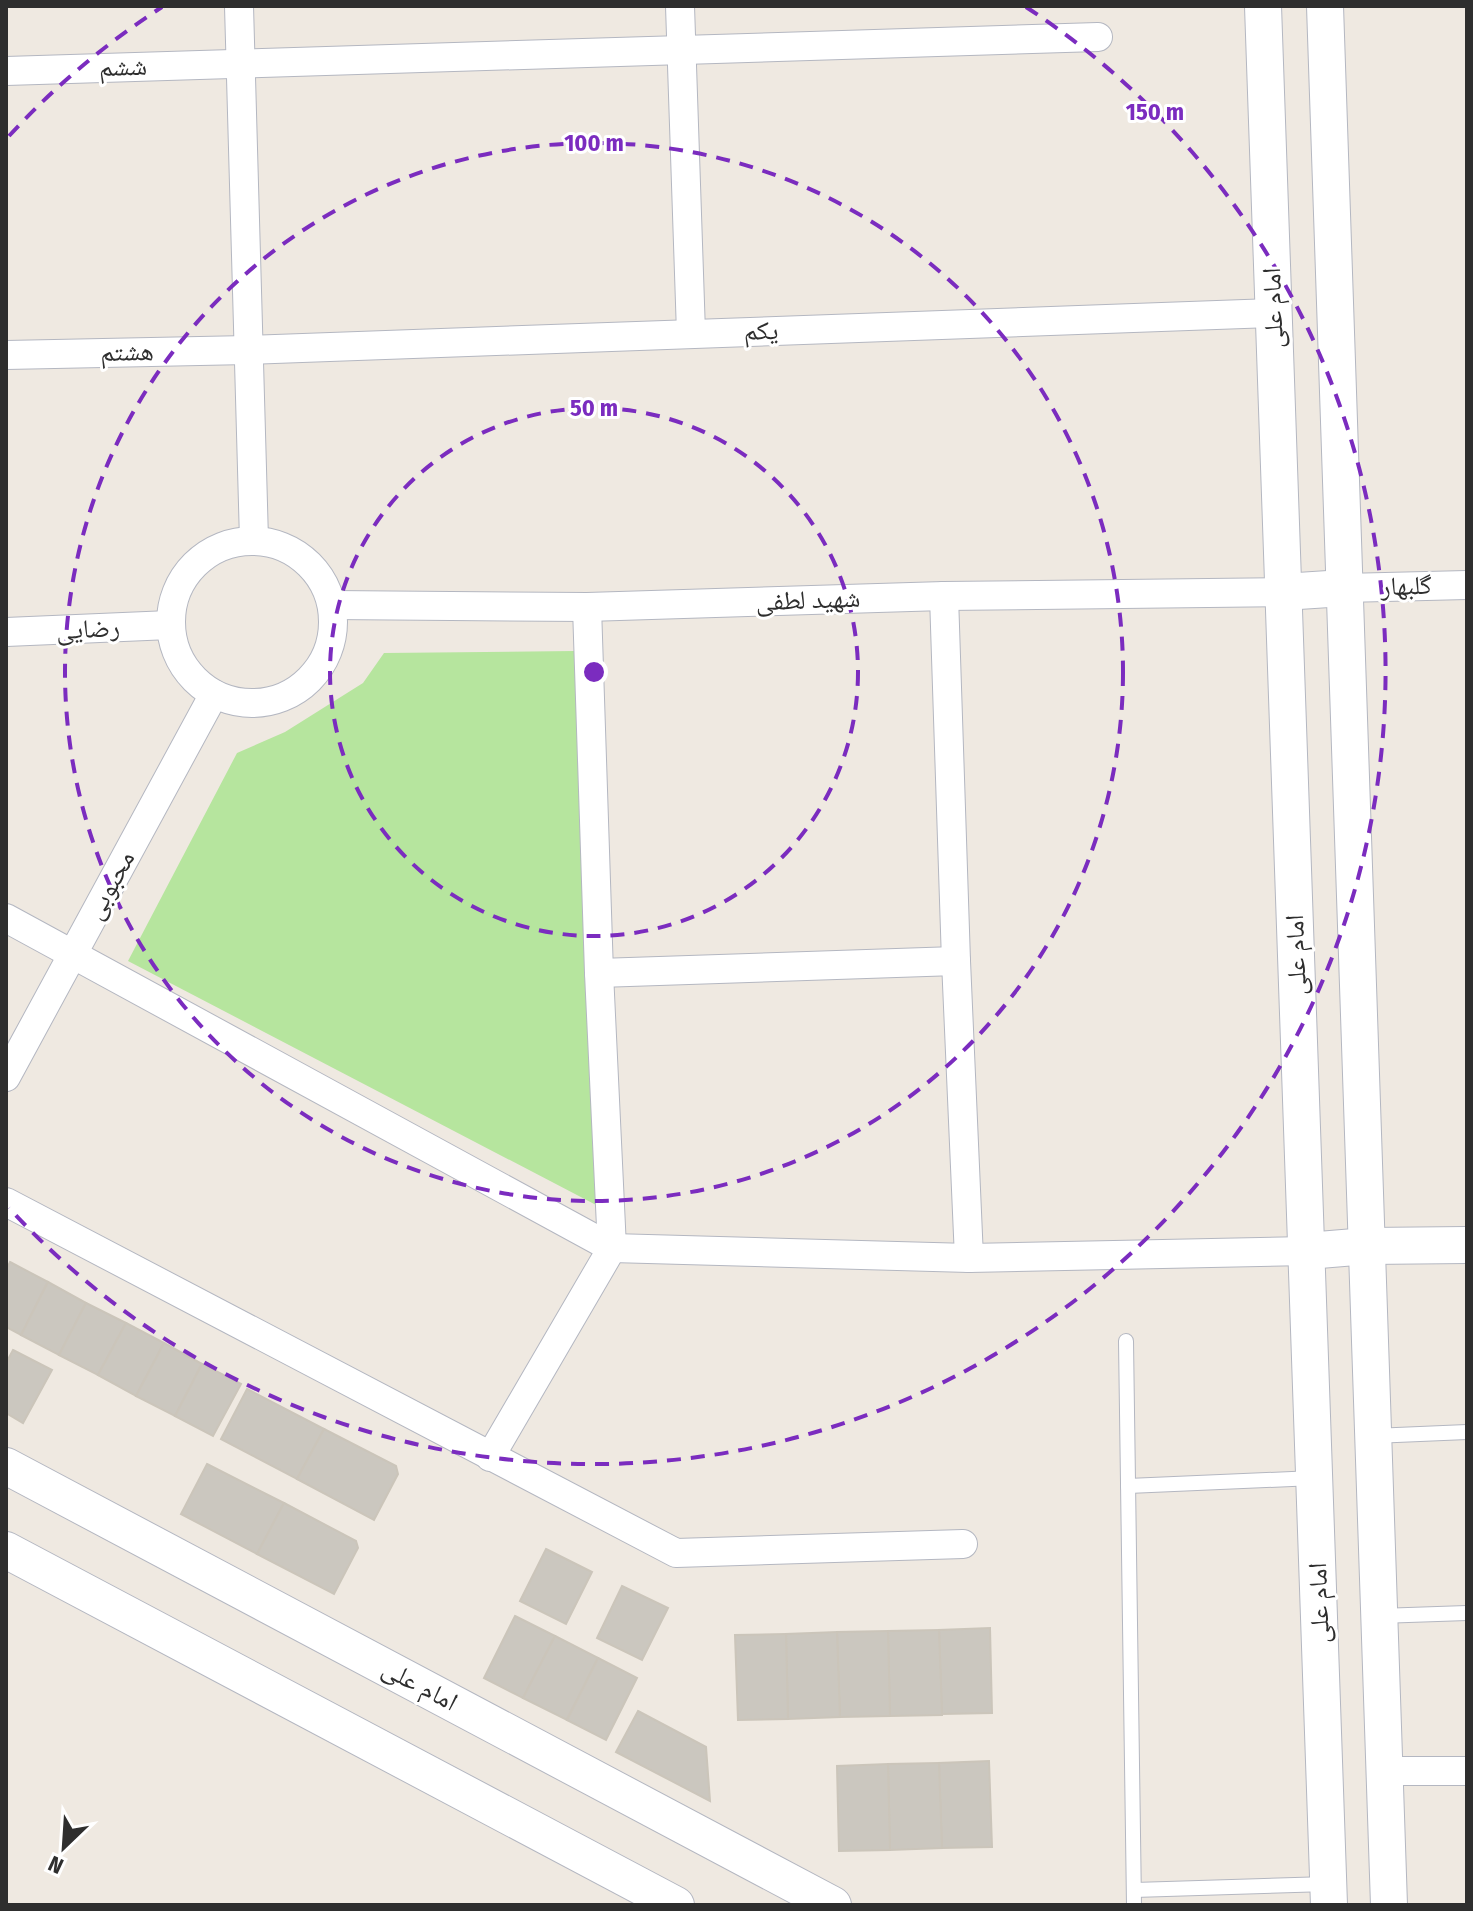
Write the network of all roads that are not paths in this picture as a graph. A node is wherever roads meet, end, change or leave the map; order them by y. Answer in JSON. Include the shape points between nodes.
{"nodes":[{"id":1,"x":239,"y":6,"type":"edge"},
{"id":2,"x":680,"y":6,"type":"edge"},
{"id":3,"x":1263,"y":6,"type":"edge"},
{"id":4,"x":1325,"y":6,"type":"edge"},
{"id":5,"x":1098,"y":37,"type":"dead end"},
{"id":6,"x":682,"y":50,"type":"junction"},
{"id":7,"x":240,"y":64,"type":"junction"},
{"id":8,"x":6,"y":71,"type":"edge"},
{"id":9,"x":1274,"y":313,"type":"junction"},
{"id":10,"x":691,"y":333,"type":"junction"},
{"id":11,"x":248,"y":350,"type":"junction"},
{"id":12,"x":6,"y":355,"type":"edge"},
{"id":13,"x":254,"y":540,"type":"junction"},
{"id":14,"x":1467,"y":585,"type":"edge"},
{"id":15,"x":1344,"y":588,"type":"junction"},
{"id":16,"x":1283,"y":592,"type":"junction"},
{"id":17,"x":944,"y":596,"type":"junction"},
{"id":18,"x":332,"y":605,"type":"junction"},
{"id":19,"x":587,"y":607,"type":"junction"},
{"id":20,"x":170,"y":625,"type":"junction"},
{"id":21,"x":6,"y":632,"type":"edge"},
{"id":22,"x":214,"y":694,"type":"junction"},
{"id":23,"x":6,"y":918,"type":"edge"},
{"id":24,"x":73,"y":953,"type":"junction"},
{"id":25,"x":956,"y":961,"type":"junction"},
{"id":26,"x":599,"y":973,"type":"junction"},
{"id":27,"x":6,"y":1077,"type":"edge"},
{"id":28,"x":6,"y":1202,"type":"edge"},
{"id":29,"x":1467,"y":1245,"type":"edge"},
{"id":30,"x":1367,"y":1246,"type":"junction"},
{"id":31,"x":612,"y":1248,"type":"junction"},
{"id":32,"x":1307,"y":1251,"type":"junction"},
{"id":33,"x":969,"y":1258,"type":"junction"},
{"id":34,"x":1126,"y":1341,"type":"dead end"},
{"id":35,"x":1467,"y":1432,"type":"edge"},
{"id":36,"x":1373,"y":1436,"type":"junction"},
{"id":37,"x":490,"y":1457,"type":"junction"},
{"id":38,"x":6,"y":1466,"type":"edge"},
{"id":39,"x":1314,"y":1478,"type":"junction"},
{"id":40,"x":1128,"y":1486,"type":"junction"},
{"id":41,"x":963,"y":1544,"type":"dead end"},
{"id":42,"x":6,"y":1550,"type":"edge"},
{"id":43,"x":1467,"y":1613,"type":"edge"},
{"id":44,"x":1379,"y":1616,"type":"junction"},
{"id":45,"x":1384,"y":1771,"type":"junction"},
{"id":46,"x":1467,"y":1771,"type":"edge"},
{"id":47,"x":1329,"y":1895,"type":"edge"},
{"id":48,"x":1134,"y":1898,"type":"edge"},
{"id":49,"x":676,"y":1905,"type":"edge"},
{"id":50,"x":833,"y":1905,"type":"edge"},
{"id":51,"x":1389,"y":1905,"type":"edge"}],
"edges":[{"from":1,"to":7,"type":"street"},
{"from":2,"to":6,"type":"street"},
{"from":3,"to":9,"type":"street","name":"امام علی"},
{"from":4,"to":15,"type":"street"},
{"from":5,"to":6,"type":"street","name":"ششم"},
{"from":6,"to":7,"type":"street","name":"ششم"},
{"from":6,"to":10,"type":"street"},
{"from":7,"to":8,"type":"street","name":"ششم"},
{"from":7,"to":11,"type":"street"},
{"from":9,"to":10,"type":"street","name":"یکم"},
{"from":9,"to":16,"type":"street","name":"امام علی"},
{"from":10,"to":11,"type":"street","name":"یکم"},
{"from":11,"to":12,"type":"street","name":"هشتم"},
{"from":11,"to":13,"type":"street"},
{"from":13,"to":18,"type":"street","via":[[280,545],[304,559],[322,580]]},
{"from":13,"to":20,"type":"street","via":[[227,544],[194,565],[173,598]]},
{"from":14,"to":15,"type":"street","name":"گلبهار"},
{"from":15,"to":16,"type":"street"},
{"from":15,"to":30,"type":"street"},
{"from":16,"to":17,"type":"street","name":"شهید لطفی"},
{"from":16,"to":32,"type":"street","name":"امام علی"},
{"from":17,"to":19,"type":"street","name":"شهید لطفی"},
{"from":17,"to":25,"type":"street"},
{"from":18,"to":19,"type":"street","name":"شهید لطفی"},
{"from":18,"to":22,"type":"street","via":[[333,633],[325,659],[309,681],[286,697],[260,704]]},
{"from":19,"to":26,"type":"street"},
{"from":20,"to":21,"type":"street","name":"رضایی"},
{"from":20,"to":22,"type":"street","via":[[175,651],[188,674]]},
{"from":22,"to":24,"type":"street","name":"محبوبی"},
{"from":23,"to":24,"type":"street"},
{"from":24,"to":27,"type":"street","name":"محبوبی"},
{"from":24,"to":31,"type":"street"},
{"from":25,"to":26,"type":"street"},
{"from":25,"to":33,"type":"street"},
{"from":26,"to":31,"type":"street"},
{"from":28,"to":37,"type":"street"},
{"from":29,"to":30,"type":"street"},
{"from":30,"to":32,"type":"street"},
{"from":30,"to":36,"type":"street"},
{"from":31,"to":33,"type":"street"},
{"from":31,"to":37,"type":"street"},
{"from":32,"to":33,"type":"street"},
{"from":32,"to":39,"type":"street","name":"امام علی"},
{"from":34,"to":40,"type":"lane"},
{"from":35,"to":36,"type":"lane"},
{"from":36,"to":44,"type":"street"},
{"from":37,"to":41,"type":"street","via":[[676,1553]]},
{"from":38,"to":50,"type":"street","name":"امام علی"},
{"from":39,"to":40,"type":"lane"},
{"from":39,"to":47,"type":"street","name":"امام علی"},
{"from":40,"to":48,"type":"lane"},
{"from":42,"to":49,"type":"street"},
{"from":43,"to":44,"type":"lane"},
{"from":44,"to":45,"type":"street"},
{"from":45,"to":46,"type":"street"},
{"from":45,"to":51,"type":"street"},
{"from":47,"to":48,"type":"lane"}]}
